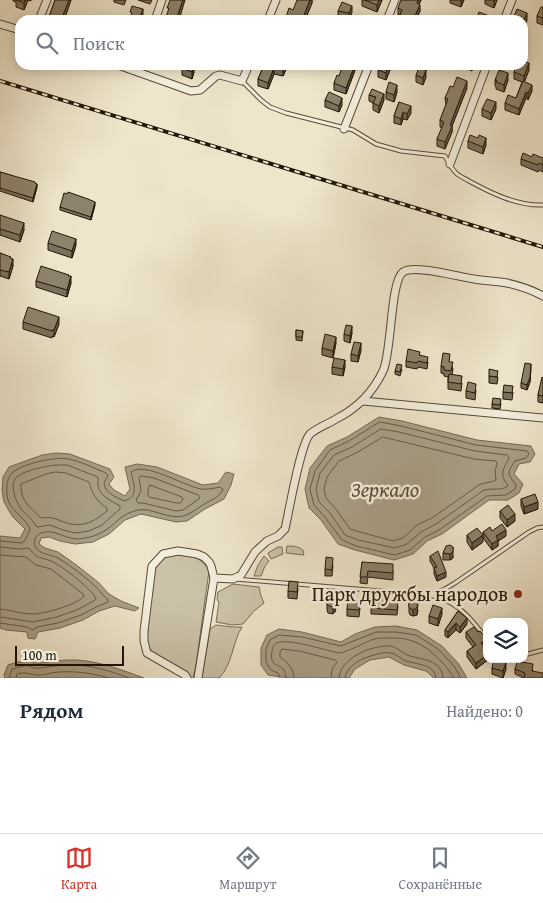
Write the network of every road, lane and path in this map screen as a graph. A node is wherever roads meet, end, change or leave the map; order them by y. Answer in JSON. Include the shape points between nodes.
{"nodes":[{"id":1,"x":47,"y":0,"type":"edge"},
{"id":2,"x":162,"y":0,"type":"edge"},
{"id":3,"x":276,"y":0,"type":"edge"},
{"id":4,"x":394,"y":0,"type":"edge"},
{"id":5,"x":512,"y":0,"type":"edge"},
{"id":6,"x":42,"y":15,"type":"edge"},
{"id":7,"x":156,"y":15,"type":"edge"},
{"id":8,"x":270,"y":15,"type":"edge"},
{"id":9,"x":389,"y":15,"type":"edge"},
{"id":10,"x":506,"y":15,"type":"edge"},
{"id":11,"x":0,"y":24,"type":"edge"},
{"id":12,"x":15,"y":28,"type":"edge"},
{"id":13,"x":141,"y":70,"type":"edge"},
{"id":14,"x":247,"y":70,"type":"edge"},
{"id":15,"x":367,"y":70,"type":"edge"},
{"id":16,"x":485,"y":70,"type":"edge"},
{"id":17,"x":242,"y":81,"type":"junction"},
{"id":18,"x":344,"y":129,"type":"junction"},
{"id":19,"x":450,"y":164,"type":"junction"},
{"id":20,"x":543,"y":205,"type":"edge"},
{"id":21,"x":543,"y":296,"type":"edge"},
{"id":22,"x":363,"y":401,"type":"junction"},
{"id":23,"x":543,"y":418,"type":"edge"},
{"id":24,"x":543,"y":527,"type":"edge"},
{"id":25,"x":214,"y":578,"type":"junction"},
{"id":26,"x":233,"y":579,"type":"junction"},
{"id":27,"x":428,"y":595,"type":"junction"},
{"id":28,"x":483,"y":635,"type":"edge"},
{"id":29,"x":543,"y":650,"type":"edge"},
{"id":30,"x":528,"y":654,"type":"edge"},
{"id":31,"x":187,"y":678,"type":"edge"},
{"id":32,"x":198,"y":678,"type":"edge"}],
"edges":[{"from":1,"to":6,"type":"street"},
{"from":2,"to":7,"type":"street"},
{"from":3,"to":8,"type":"street"},
{"from":4,"to":9,"type":"street"},
{"from":5,"to":10,"type":"street"},
{"from":11,"to":12,"type":"street"},
{"from":13,"to":17,"type":"street","via":[[191,91],[200,90],[220,75]]},
{"from":14,"to":17,"type":"street"},
{"from":15,"to":18,"type":"street"},
{"from":16,"to":19,"type":"street"},
{"from":17,"to":18,"type":"lane","via":[[270,107]]},
{"from":18,"to":19,"type":"lane","via":[[401,152],[445,156]]},
{"from":19,"to":20,"type":"lane","via":[[457,174],[498,195],[533,206]]},
{"from":21,"to":22,"type":"street","via":[[506,283],[439,272],[409,269],[402,273],[394,297],[384,369]]},
{"from":22,"to":23,"type":"street"},
{"from":22,"to":26,"type":"street","via":[[347,414],[310,434],[285,529],[261,546],[241,575]]},
{"from":24,"to":27,"type":"lane","via":[[530,532],[445,589]]},
{"from":25,"to":26,"type":"street"},
{"from":25,"to":31,"type":"street","via":[[212,566],[197,554],[170,552],[163,554],[152,566],[144,631],[147,653]]},
{"from":25,"to":32,"type":"street"},
{"from":26,"to":27,"type":"lane"},
{"from":27,"to":28,"type":"lane","via":[[450,602],[469,617]]},
{"from":29,"to":30,"type":"lane"}]}
